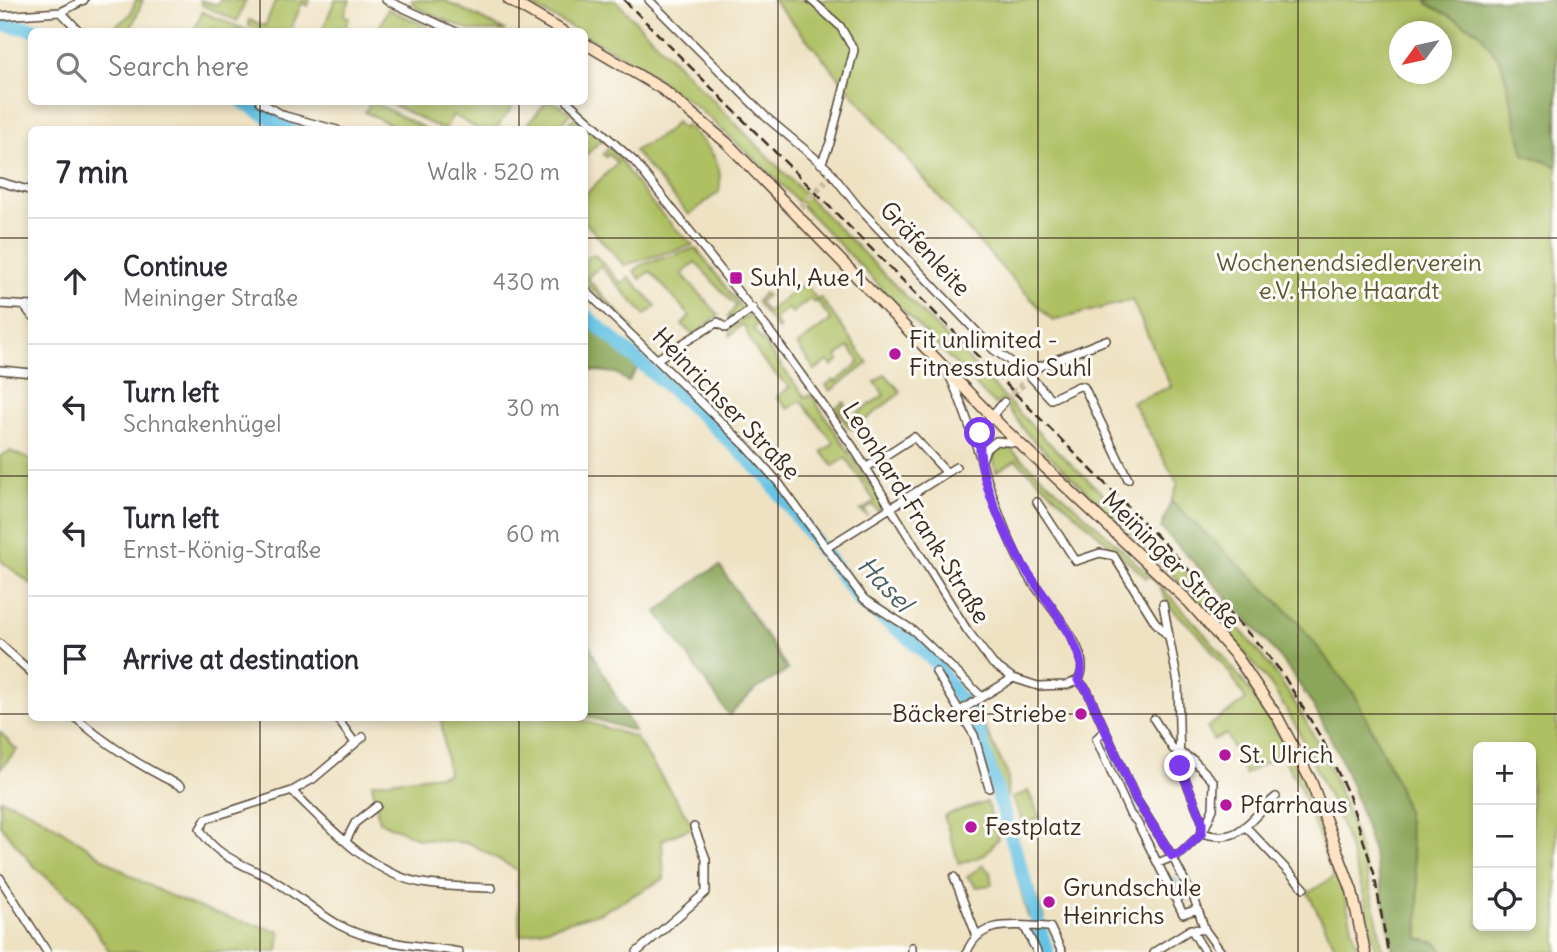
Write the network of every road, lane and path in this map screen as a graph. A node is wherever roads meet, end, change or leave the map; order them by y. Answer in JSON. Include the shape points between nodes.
{"nodes":[{"id":1,"x":84,"y":0,"type":"edge"},
{"id":2,"x":386,"y":0,"type":"edge"},
{"id":3,"x":509,"y":0,"type":"edge"},
{"id":4,"x":649,"y":0,"type":"edge"},
{"id":5,"x":811,"y":0,"type":"edge"},
{"id":6,"x":61,"y":12,"type":"junction"},
{"id":7,"x":0,"y":16,"type":"edge"},
{"id":8,"x":76,"y":28,"type":"edge"},
{"id":9,"x":447,"y":28,"type":"edge"},
{"id":10,"x":557,"y":28,"type":"edge"},
{"id":11,"x":588,"y":45,"type":"edge"},
{"id":12,"x":265,"y":105,"type":"edge"},
{"id":13,"x":571,"y":105,"type":"edge"},
{"id":14,"x":322,"y":126,"type":"edge"},
{"id":15,"x":821,"y":164,"type":"junction"},
{"id":16,"x":0,"y":182,"type":"edge"},
{"id":17,"x":28,"y":190,"type":"edge"},
{"id":18,"x":588,"y":293,"type":"edge"},
{"id":19,"x":0,"y":304,"type":"edge"},
{"id":20,"x":28,"y":307,"type":"edge"},
{"id":21,"x":752,"y":309,"type":"junction"},
{"id":22,"x":1106,"y":340,"type":"dead end"},
{"id":23,"x":657,"y":359,"type":"junction"},
{"id":24,"x":946,"y":369,"type":"junction"},
{"id":25,"x":0,"y":370,"type":"edge"},
{"id":26,"x":28,"y":373,"type":"edge"},
{"id":27,"x":1028,"y":374,"type":"junction"},
{"id":28,"x":1023,"y":384,"type":"tunnel mouth"},
{"id":29,"x":1004,"y":402,"type":"tunnel mouth"},
{"id":30,"x":990,"y":415,"type":"junction"},
{"id":31,"x":1019,"y":443,"type":"junction"},
{"id":32,"x":980,"y":456,"type":"junction"},
{"id":33,"x":867,"y":467,"type":"junction"},
{"id":34,"x":956,"y":467,"type":"dead end"},
{"id":35,"x":946,"y":472,"type":"junction"},
{"id":36,"x":1128,"y":479,"type":"dead end"},
{"id":37,"x":1037,"y":502,"type":"dead end"},
{"id":38,"x":891,"y":507,"type":"junction"},
{"id":39,"x":826,"y":548,"type":"junction"},
{"id":40,"x":1163,"y":604,"type":"dead end"},
{"id":41,"x":1169,"y":637,"type":"junction"},
{"id":42,"x":0,"y":644,"type":"edge"},
{"id":43,"x":28,"y":669,"type":"edge"},
{"id":44,"x":936,"y":672,"type":"dead end"},
{"id":45,"x":1013,"y":678,"type":"junction"},
{"id":46,"x":1078,"y":680,"type":"junction"},
{"id":47,"x":982,"y":697,"type":"junction"},
{"id":48,"x":960,"y":711,"type":"junction"},
{"id":49,"x":1154,"y":719,"type":"dead end"},
{"id":50,"x":80,"y":721,"type":"edge"},
{"id":51,"x":340,"y":721,"type":"edge"},
{"id":52,"x":1105,"y":730,"type":"junction"},
{"id":53,"x":1179,"y":754,"type":"junction"},
{"id":54,"x":1121,"y":779,"type":"junction"},
{"id":55,"x":181,"y":786,"type":"dead end"},
{"id":56,"x":989,"y":788,"type":"dead end"},
{"id":57,"x":292,"y":791,"type":"junction"},
{"id":58,"x":1276,"y":797,"type":"dead end"},
{"id":59,"x":377,"y":806,"type":"dead end"},
{"id":60,"x":1146,"y":817,"type":"junction"},
{"id":61,"x":1137,"y":822,"type":"junction"},
{"id":62,"x":1245,"y":826,"type":"junction"},
{"id":63,"x":694,"y":827,"type":"dead end"},
{"id":64,"x":1202,"y":833,"type":"junction"},
{"id":65,"x":346,"y":841,"type":"junction"},
{"id":66,"x":1172,"y":856,"type":"junction"},
{"id":67,"x":1158,"y":863,"type":"junction"},
{"id":68,"x":954,"y":877,"type":"dead end"},
{"id":69,"x":0,"y":878,"type":"edge"},
{"id":70,"x":492,"y":888,"type":"dead end"},
{"id":71,"x":1304,"y":888,"type":"dead end"},
{"id":72,"x":1198,"y":909,"type":"junction"},
{"id":73,"x":1027,"y":926,"type":"junction"},
{"id":74,"x":1191,"y":929,"type":"junction"},
{"id":75,"x":1205,"y":930,"type":"junction"},
{"id":76,"x":976,"y":934,"type":"junction"},
{"id":77,"x":47,"y":952,"type":"edge"},
{"id":78,"x":459,"y":952,"type":"edge"},
{"id":79,"x":637,"y":952,"type":"edge"},
{"id":80,"x":967,"y":952,"type":"edge"},
{"id":81,"x":1037,"y":952,"type":"edge"},
{"id":82,"x":1062,"y":952,"type":"edge"},
{"id":83,"x":1154,"y":952,"type":"edge"},
{"id":84,"x":1205,"y":952,"type":"edge"},
{"id":85,"x":1221,"y":952,"type":"edge"},
{"id":86,"x":1365,"y":952,"type":"edge"}],
"edges":[{"from":1,"to":6,"type":"street"},
{"from":2,"to":9,"type":"street"},
{"from":3,"to":10,"type":"main road"},
{"from":4,"to":15,"type":"street","name":"Gräfenleite","via":[[766,117]]},
{"from":5,"to":15,"type":"street","via":[[840,26],[854,50]]},
{"from":6,"to":7,"type":"street"},
{"from":6,"to":8,"type":"street"},
{"from":11,"to":24,"type":"main road","name":"Meininger Straße","via":[[695,114],[800,211]]},
{"from":12,"to":14,"type":"street","via":[[285,116]]},
{"from":13,"to":21,"type":"street","name":"Leonhard-Frank-Straße","via":[[635,162]]},
{"from":15,"to":27,"type":"street","name":"Gräfenleite","via":[[829,178],[973,330]]},
{"from":16,"to":17,"type":"street"},
{"from":18,"to":23,"type":"street","name":"Heinrichser Straße"},
{"from":19,"to":20,"type":"street"},
{"from":21,"to":23,"type":"street","via":[[726,328],[718,322]]},
{"from":21,"to":33,"type":"street","name":"Leonhard-Frank-Straße"},
{"from":22,"to":27,"type":"street"},
{"from":23,"to":39,"type":"street","name":"Heinrichser Straße","via":[[747,447]]},
{"from":24,"to":30,"type":"main road","name":"Meininger Straße"},
{"from":24,"to":32,"type":"street","name":"Meininger Straße"},
{"from":25,"to":26,"type":"street"},
{"from":27,"to":28,"type":"street"},
{"from":27,"to":36,"type":"street","name":"Gräfenleite","via":[[1051,399],[1084,387]]},
{"from":29,"to":30,"type":"street"},
{"from":30,"to":31,"type":"main road","name":"Meininger Straße"},
{"from":30,"to":32,"type":"street","via":[[980,433]]},
{"from":31,"to":32,"type":"street","via":[[996,441]]},
{"from":31,"to":86,"type":"main road","name":"Meininger Straße","via":[[1189,602],[1237,657],[1278,718],[1311,781],[1352,891]]},
{"from":32,"to":46,"type":"street","name":"Meininger Straße","via":[[1016,554],[1075,642],[1082,669]]},
{"from":33,"to":35,"type":"street","via":[[914,438]]},
{"from":33,"to":38,"type":"street","name":"Leonhard-Frank-Straße"},
{"from":34,"to":35,"type":"street"},
{"from":35,"to":38,"type":"street"},
{"from":37,"to":41,"type":"street","via":[[1076,561],[1100,553],[1114,555]]},
{"from":38,"to":39,"type":"street"},
{"from":38,"to":45,"type":"street","name":"Leonhard-Frank-Straße","via":[[976,644]]},
{"from":39,"to":47,"type":"street","name":"Heinrichser Straße","via":[[864,598],[914,632]]},
{"from":40,"to":41,"type":"street"},
{"from":41,"to":53,"type":"street","via":[[1178,683]]},
{"from":42,"to":43,"type":"street"},
{"from":44,"to":48,"type":"street"},
{"from":45,"to":46,"type":"street","name":"Leonhard-Frank-Straße","via":[[1038,686]]},
{"from":45,"to":47,"type":"street"},
{"from":46,"to":52,"type":"street","name":"Meininger Straße"},
{"from":47,"to":48,"type":"street"},
{"from":48,"to":56,"type":"street","via":[[974,735]]},
{"from":49,"to":53,"type":"street"},
{"from":50,"to":55,"type":"street","via":[[146,769]]},
{"from":51,"to":57,"type":"street","via":[[359,740]]},
{"from":52,"to":54,"type":"street","name":"Meininger Straße"},
{"from":52,"to":54,"type":"street","name":"Meininger Straße","via":[[1096,739]]},
{"from":53,"to":64,"type":"street"},
{"from":53,"to":64,"type":"street","via":[[1193,760],[1214,782],[1213,809]]},
{"from":54,"to":60,"type":"street","name":"Meininger Straße"},
{"from":54,"to":61,"type":"street","name":"Meininger Straße","via":[[1130,814]]},
{"from":57,"to":65,"type":"street"},
{"from":57,"to":78,"type":"street","via":[[206,819],[200,829],[207,842],[228,858],[270,878],[341,926],[372,937]]},
{"from":58,"to":62,"type":"street"},
{"from":59,"to":65,"type":"street","via":[[355,823]]},
{"from":60,"to":61,"type":"street"},
{"from":60,"to":66,"type":"street","name":"Meininger Straße"},
{"from":61,"to":67,"type":"street","name":"Meininger Straße"},
{"from":62,"to":64,"type":"street","via":[[1228,838]]},
{"from":62,"to":71,"type":"street"},
{"from":63,"to":79,"type":"street","via":[[706,859],[706,892]]},
{"from":64,"to":66,"type":"street"},
{"from":65,"to":70,"type":"street","via":[[377,865],[420,883]]},
{"from":66,"to":67,"type":"street"},
{"from":66,"to":72,"type":"street","name":"Meininger Straße"},
{"from":67,"to":72,"type":"street","name":"Meininger Straße","via":[[1183,914]]},
{"from":68,"to":76,"type":"street"},
{"from":69,"to":77,"type":"street"},
{"from":72,"to":75,"type":"street","name":"Meininger Straße"},
{"from":73,"to":76,"type":"street","via":[[989,928]]},
{"from":73,"to":81,"type":"street"},
{"from":73,"to":82,"type":"street","via":[[1055,932]]},
{"from":74,"to":75,"type":"street"},
{"from":74,"to":83,"type":"street"},
{"from":74,"to":84,"type":"street"},
{"from":75,"to":85,"type":"street","name":"Meininger Straße"},
{"from":76,"to":80,"type":"street"}]}
